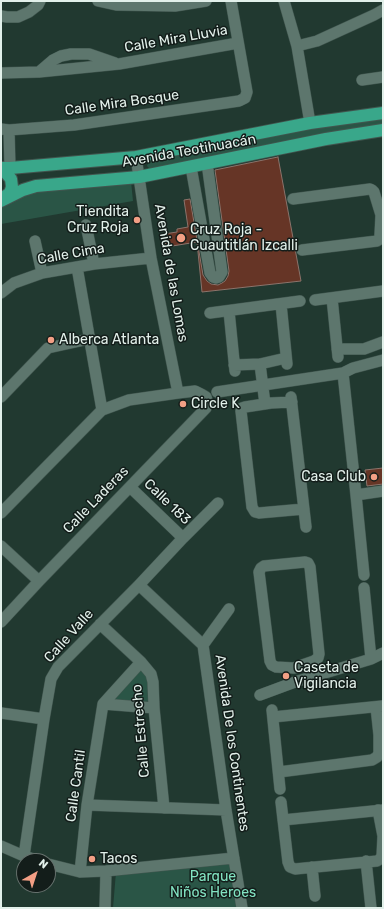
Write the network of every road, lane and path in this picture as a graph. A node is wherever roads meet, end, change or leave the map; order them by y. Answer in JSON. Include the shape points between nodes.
{"nodes":[{"id":1,"x":40,"y":1,"type":"edge"},
{"id":2,"x":98,"y":1,"type":"edge"},
{"id":3,"x":206,"y":1,"type":"edge"},
{"id":4,"x":231,"y":1,"type":"edge"},
{"id":5,"x":284,"y":1,"type":"edge"},
{"id":6,"x":383,"y":10,"type":"edge"},
{"id":7,"x":1,"y":16,"type":"edge"},
{"id":8,"x":238,"y":43,"type":"junction"},
{"id":9,"x":297,"y":46,"type":"junction"},
{"id":10,"x":1,"y":73,"type":"edge"},
{"id":11,"x":383,"y":77,"type":"edge"},
{"id":12,"x":362,"y":80,"type":"dead end"},
{"id":13,"x":383,"y":113,"type":"edge"},
{"id":14,"x":310,"y":123,"type":"junction"},
{"id":15,"x":5,"y":130,"type":"edge"},
{"id":16,"x":383,"y":130,"type":"edge"},
{"id":17,"x":136,"y":157,"type":"junction"},
{"id":18,"x":207,"y":163,"type":"junction"},
{"id":19,"x":191,"y":167,"type":"junction"},
{"id":20,"x":4,"y":168,"type":"edge"},
{"id":21,"x":139,"y":177,"type":"junction"},
{"id":22,"x":293,"y":199,"type":"dead end"},
{"id":23,"x":1,"y":201,"type":"edge"},
{"id":24,"x":382,"y":215,"type":"edge"},
{"id":25,"x":86,"y":225,"type":"dead end"},
{"id":26,"x":34,"y":241,"type":"dead end"},
{"id":27,"x":302,"y":250,"type":"dead end"},
{"id":28,"x":151,"y":258,"type":"junction"},
{"id":29,"x":94,"y":264,"type":"junction"},
{"id":30,"x":77,"y":267,"type":"junction"},
{"id":31,"x":42,"y":273,"type":"junction"},
{"id":32,"x":383,"y":291,"type":"edge"},
{"id":33,"x":1,"y":293,"type":"edge"},
{"id":34,"x":332,"y":298,"type":"junction"},
{"id":35,"x":315,"y":300,"type":"dead end"},
{"id":36,"x":300,"y":301,"type":"dead end"},
{"id":37,"x":281,"y":304,"type":"junction"},
{"id":38,"x":229,"y":311,"type":"junction"},
{"id":39,"x":210,"y":313,"type":"dead end"},
{"id":40,"x":89,"y":339,"type":"junction"},
{"id":41,"x":383,"y":342,"type":"edge"},
{"id":42,"x":364,"y":348,"type":"junction"},
{"id":43,"x":383,"y":360,"type":"edge"},
{"id":44,"x":260,"y":364,"type":"junction"},
{"id":45,"x":364,"y":364,"type":"junction"},
{"id":46,"x":343,"y":373,"type":"junction"},
{"id":47,"x":263,"y":384,"type":"junction"},
{"id":48,"x":217,"y":392,"type":"dead end"},
{"id":49,"x":178,"y":393,"type":"junction"},
{"id":50,"x":1,"y":396,"type":"edge"},
{"id":51,"x":265,"y":404,"type":"junction"},
{"id":52,"x":102,"y":410,"type":"junction"},
{"id":53,"x":130,"y":487,"type":"junction"},
{"id":54,"x":383,"y":491,"type":"edge"},
{"id":55,"x":356,"y":495,"type":"junction"},
{"id":56,"x":218,"y":503,"type":"dead end"},
{"id":57,"x":304,"y":509,"type":"junction"},
{"id":58,"x":1,"y":513,"type":"edge"},
{"id":59,"x":306,"y":527,"type":"dead end"},
{"id":60,"x":183,"y":538,"type":"junction"},
{"id":61,"x":1,"y":546,"type":"edge"},
{"id":62,"x":364,"y":575,"type":"dead end"},
{"id":63,"x":39,"y":581,"type":"junction"},
{"id":64,"x":139,"y":585,"type":"junction"},
{"id":65,"x":364,"y":588,"type":"dead end"},
{"id":66,"x":229,"y":609,"type":"dead end"},
{"id":67,"x":1,"y":622,"type":"edge"},
{"id":68,"x":100,"y":624,"type":"junction"},
{"id":69,"x":202,"y":645,"type":"junction"},
{"id":70,"x":383,"y":653,"type":"edge"},
{"id":71,"x":371,"y":658,"type":"junction"},
{"id":72,"x":141,"y":662,"type":"junction"},
{"id":73,"x":294,"y":668,"type":"junction"},
{"id":74,"x":296,"y":682,"type":"junction"},
{"id":75,"x":260,"y":695,"type":"dead end"},
{"id":76,"x":103,"y":704,"type":"junction"},
{"id":77,"x":379,"y":706,"type":"edge"},
{"id":78,"x":154,"y":708,"type":"junction"},
{"id":79,"x":1,"y":713,"type":"edge"},
{"id":80,"x":44,"y":719,"type":"junction"},
{"id":81,"x":381,"y":735,"type":"edge"},
{"id":82,"x":279,"y":772,"type":"junction"},
{"id":83,"x":280,"y":789,"type":"dead end"},
{"id":84,"x":281,"y":802,"type":"dead end"},
{"id":85,"x":87,"y":805,"type":"junction"},
{"id":86,"x":164,"y":808,"type":"junction"},
{"id":87,"x":226,"y":810,"type":"junction"},
{"id":88,"x":380,"y":810,"type":"edge"},
{"id":89,"x":283,"y":820,"type":"junction"},
{"id":90,"x":383,"y":836,"type":"edge"},
{"id":91,"x":1,"y":846,"type":"edge"},
{"id":92,"x":17,"y":853,"type":"edge"},
{"id":93,"x":24,"y":853,"type":"edge"},
{"id":94,"x":234,"y":858,"type":"junction"},
{"id":95,"x":366,"y":861,"type":"junction"},
{"id":96,"x":56,"y":866,"type":"edge"},
{"id":97,"x":312,"y":867,"type":"junction"},
{"id":98,"x":106,"y":871,"type":"junction"},
{"id":99,"x":80,"y":872,"type":"junction"},
{"id":100,"x":315,"y":896,"type":"dead end"},
{"id":101,"x":105,"y":908,"type":"edge"},
{"id":102,"x":242,"y":908,"type":"edge"},
{"id":103,"x":371,"y":908,"type":"edge"}],
"edges":[{"from":1,"to":7,"type":"street","via":[[29,12],[18,17]]},
{"from":2,"to":3,"type":"street","via":[[116,5],[175,6]]},
{"from":4,"to":8,"type":"street"},
{"from":5,"to":9,"type":"street"},
{"from":6,"to":9,"type":"street","via":[[317,41]]},
{"from":8,"to":10,"type":"street","name":"Calle Mira Lluvia","via":[[119,64],[89,54],[71,54],[52,60],[39,72]]},
{"from":8,"to":15,"type":"street","name":"Calle Mira Bosque","via":[[247,92],[245,98],[239,101],[74,125]]},
{"from":9,"to":14,"type":"street"},
{"from":11,"to":12,"type":"street"},
{"from":13,"to":14,"type":"main road","name":"Avenida Teotihuacán"},
{"from":14,"to":17,"type":"main road","name":"Avenida Teotihuacán"},
{"from":15,"to":20,"type":"street"},
{"from":16,"to":18,"type":"main road","name":"Avenida Teotihuacán"},
{"from":17,"to":20,"type":"main road","name":"Avenida Teotihuacán"},
{"from":17,"to":21,"type":"street","name":"Avenida de las Lomas"},
{"from":18,"to":19,"type":"main road","name":"Avenida Teotihuacán"},
{"from":18,"to":19,"type":"street","via":[[222,272],[216,278],[210,273]]},
{"from":19,"to":21,"type":"main road","name":"Avenida Teotihuacán"},
{"from":20,"to":23,"type":"main road","via":[[12,187],[10,193]]},
{"from":21,"to":23,"type":"main road","name":"Avenida Teotihuacán","via":[[36,186]]},
{"from":21,"to":28,"type":"street","name":"Avenida de las Lomas"},
{"from":22,"to":24,"type":"street","via":[[370,189],[374,192]]},
{"from":24,"to":27,"type":"street","via":[[380,239],[377,241]]},
{"from":25,"to":29,"type":"street"},
{"from":26,"to":31,"type":"street"},
{"from":28,"to":29,"type":"street","name":"Calle Cima"},
{"from":28,"to":49,"type":"street","name":"Avenida de las Lomas"},
{"from":29,"to":30,"type":"street","name":"Calle Cima"},
{"from":30,"to":31,"type":"street","name":"Calle Cima"},
{"from":30,"to":40,"type":"street"},
{"from":31,"to":33,"type":"street","name":"Calle Cima","via":[[14,283]]},
{"from":32,"to":34,"type":"street"},
{"from":34,"to":35,"type":"street"},
{"from":34,"to":42,"type":"street","via":[[337,353]]},
{"from":36,"to":37,"type":"street"},
{"from":37,"to":38,"type":"street"},
{"from":37,"to":44,"type":"street","via":[[287,361]]},
{"from":38,"to":39,"type":"street"},
{"from":38,"to":44,"type":"street","via":[[234,368]]},
{"from":40,"to":50,"type":"street","via":[[48,348]]},
{"from":40,"to":52,"type":"street"},
{"from":41,"to":42,"type":"street"},
{"from":42,"to":45,"type":"street"},
{"from":43,"to":45,"type":"street"},
{"from":44,"to":47,"type":"street"},
{"from":45,"to":46,"type":"street"},
{"from":46,"to":47,"type":"street"},
{"from":46,"to":55,"type":"street"},
{"from":47,"to":48,"type":"street"},
{"from":47,"to":51,"type":"street"},
{"from":49,"to":52,"type":"street","via":[[129,400]]},
{"from":49,"to":53,"type":"street","name":"Calle Laderas","via":[[195,391],[201,394],[208,402],[206,408]]},
{"from":51,"to":57,"type":"street","via":[[292,399]]},
{"from":51,"to":57,"type":"street","via":[[245,406],[241,411],[252,507],[259,513]]},
{"from":52,"to":58,"type":"street"},
{"from":53,"to":60,"type":"street","name":"Calle 183"},
{"from":53,"to":63,"type":"street","name":"Calle Laderas"},
{"from":54,"to":55,"type":"street"},
{"from":55,"to":62,"type":"street"},
{"from":56,"to":60,"type":"street","name":"Calle Valle"},
{"from":57,"to":59,"type":"street"},
{"from":60,"to":64,"type":"street","name":"Calle Valle"},
{"from":61,"to":63,"type":"street"},
{"from":63,"to":67,"type":"street","name":"Calle Laderas"},
{"from":64,"to":68,"type":"street","name":"Calle Valle"},
{"from":64,"to":69,"type":"street","name":"Avenida De los Continentes"},
{"from":65,"to":71,"type":"street"},
{"from":66,"to":69,"type":"street"},
{"from":68,"to":72,"type":"street","name":"Calle Estrecho"},
{"from":68,"to":80,"type":"street","name":"Calle Valle","via":[[58,667],[51,679]]},
{"from":69,"to":87,"type":"street","name":"Avenida De los Continentes"},
{"from":70,"to":71,"type":"street"},
{"from":71,"to":74,"type":"street"},
{"from":72,"to":76,"type":"street"},
{"from":72,"to":78,"type":"street","name":"Calle Estrecho","via":[[151,674]]},
{"from":73,"to":73,"type":"street","via":[[314,661],[319,654],[310,567],[305,562],[264,566],[260,572],[270,661],[276,667]]},
{"from":73,"to":74,"type":"street"},
{"from":74,"to":75,"type":"street"},
{"from":76,"to":78,"type":"street"},
{"from":76,"to":85,"type":"street","name":"Calle Cantil"},
{"from":77,"to":81,"type":"street"},
{"from":77,"to":82,"type":"street","via":[[273,713]]},
{"from":78,"to":86,"type":"street","name":"Calle Estrecho"},
{"from":79,"to":80,"type":"street"},
{"from":80,"to":93,"type":"street","name":"Calle Valle"},
{"from":81,"to":82,"type":"street","via":[[379,752],[372,760]]},
{"from":82,"to":83,"type":"street"},
{"from":84,"to":89,"type":"street"},
{"from":85,"to":86,"type":"street"},
{"from":85,"to":99,"type":"street","name":"Calle Cantil"},
{"from":86,"to":87,"type":"street"},
{"from":87,"to":94,"type":"street","name":"Avenida De los Continentes"},
{"from":88,"to":89,"type":"street"},
{"from":88,"to":90,"type":"street"},
{"from":89,"to":97,"type":"street","via":[[290,866],[295,869]]},
{"from":90,"to":95,"type":"street","via":[[380,859]]},
{"from":91,"to":92,"type":"street"},
{"from":94,"to":98,"type":"street"},
{"from":94,"to":102,"type":"street","name":"Avenida De los Continentes"},
{"from":95,"to":97,"type":"street"},
{"from":95,"to":103,"type":"street"},
{"from":96,"to":99,"type":"street"},
{"from":97,"to":100,"type":"street"},
{"from":98,"to":99,"type":"street"},
{"from":98,"to":101,"type":"street"}]}
